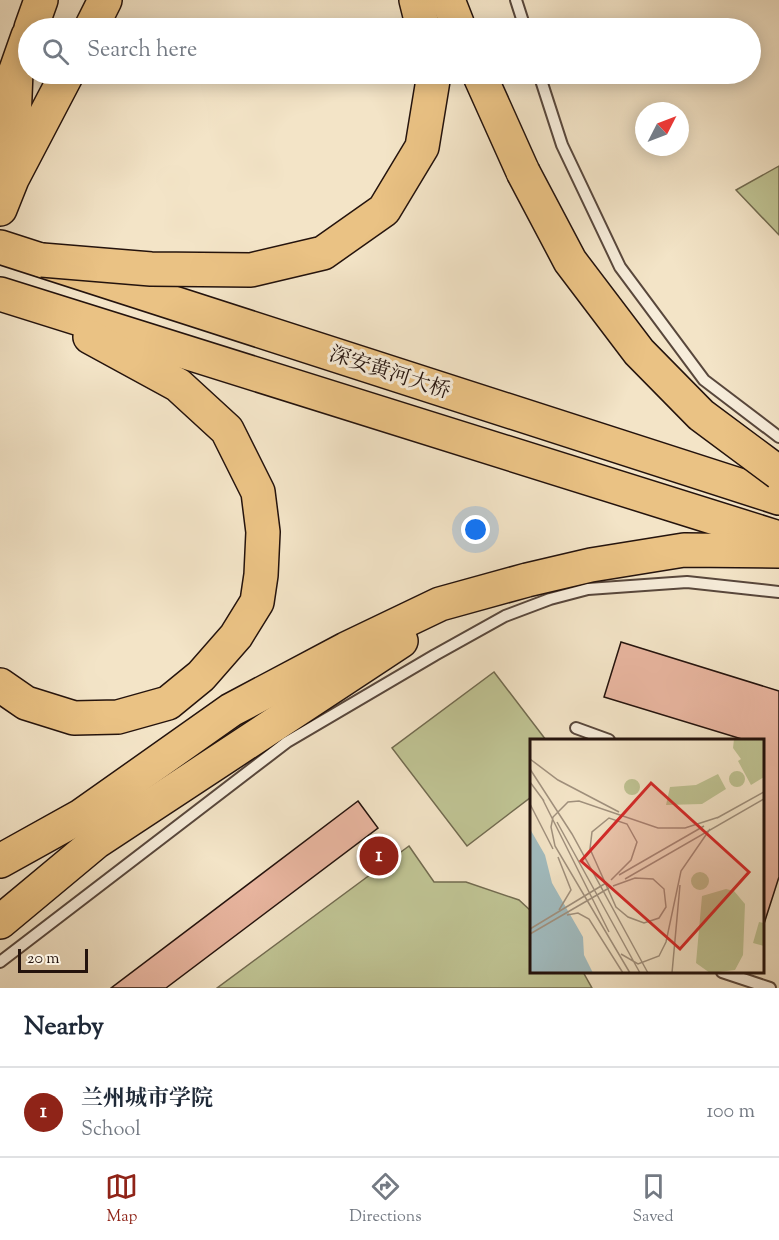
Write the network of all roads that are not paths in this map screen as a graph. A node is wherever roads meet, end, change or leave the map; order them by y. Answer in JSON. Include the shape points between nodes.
{"nodes":[{"id":1,"x":41,"y":0,"type":"edge"},
{"id":2,"x":105,"y":0,"type":"edge"},
{"id":3,"x":416,"y":0,"type":"edge"},
{"id":4,"x":448,"y":0,"type":"edge"},
{"id":5,"x":472,"y":0,"type":"edge"},
{"id":6,"x":516,"y":0,"type":"edge"},
{"id":7,"x":35,"y":18,"type":"edge"},
{"id":8,"x":96,"y":18,"type":"edge"},
{"id":9,"x":420,"y":18,"type":"edge"},
{"id":10,"x":455,"y":18,"type":"edge"},
{"id":11,"x":478,"y":18,"type":"edge"},
{"id":12,"x":522,"y":18,"type":"edge"},
{"id":13,"x":18,"y":65,"type":"edge"},
{"id":14,"x":16,"y":71,"type":"junction"},
{"id":15,"x":62,"y":84,"type":"edge"},
{"id":16,"x":432,"y":84,"type":"edge"},
{"id":17,"x":483,"y":84,"type":"edge"},
{"id":18,"x":497,"y":84,"type":"edge"},
{"id":19,"x":542,"y":84,"type":"edge"},
{"id":20,"x":0,"y":115,"type":"edge"},
{"id":21,"x":523,"y":172,"type":"junction"},
{"id":22,"x":12,"y":179,"type":"junction"},
{"id":23,"x":0,"y":210,"type":"edge"},
{"id":24,"x":0,"y":247,"type":"edge"},
{"id":25,"x":42,"y":260,"type":"junction"},
{"id":26,"x":11,"y":297,"type":"edge"},
{"id":27,"x":779,"y":437,"type":"edge"},
{"id":28,"x":779,"y":473,"type":"edge"},
{"id":29,"x":779,"y":498,"type":"edge"},
{"id":30,"x":779,"y":538,"type":"edge"},
{"id":31,"x":779,"y":551,"type":"edge"},
{"id":32,"x":527,"y":580,"type":"junction"},
{"id":33,"x":779,"y":592,"type":"edge"},
{"id":34,"x":0,"y":685,"type":"edge"},
{"id":35,"x":576,"y":728,"type":"dead end"},
{"id":36,"x":604,"y":739,"type":"edge"},
{"id":37,"x":0,"y":861,"type":"edge"},
{"id":38,"x":0,"y":922,"type":"edge"},
{"id":39,"x":0,"y":962,"type":"edge"},
{"id":40,"x":725,"y":973,"type":"edge"},
{"id":41,"x":770,"y":988,"type":"edge"}],
"edges":[{"from":1,"to":7,"type":"main road"},
{"from":2,"to":8,"type":"main road"},
{"from":3,"to":9,"type":"main road"},
{"from":4,"to":10,"type":"main road"},
{"from":5,"to":11,"type":"main road"},
{"from":6,"to":12,"type":"lane"},
{"from":13,"to":14,"type":"main road"},
{"from":14,"to":20,"type":"main road"},
{"from":14,"to":22,"type":"main road"},
{"from":15,"to":22,"type":"main road"},
{"from":16,"to":25,"type":"main road","bridge":true,"via":[[422,147],[384,210],[324,253],[251,270],[151,269]]},
{"from":17,"to":21,"type":"main road"},
{"from":18,"to":21,"type":"main road"},
{"from":19,"to":27,"type":"lane","via":[[562,145],[620,267],[704,380]]},
{"from":21,"to":28,"type":"main road","bridge":true,"via":[[570,261],[639,352],[701,415]]},
{"from":22,"to":23,"type":"main road"},
{"from":24,"to":25,"type":"main road","name":"深安黄河大桥"},
{"from":25,"to":29,"type":"main road","name":"深安黄河大桥","bridge":true},
{"from":26,"to":30,"type":"main road","name":"深安黄河大桥"},
{"from":26,"to":34,"type":"main road","via":[[178,385],[227,430],[258,492],[263,532],[257,602],[236,636],[201,676],[168,703],[118,717],[74,718],[26,703]]},
{"from":31,"to":32,"type":"main road","via":[[684,550]]},
{"from":32,"to":37,"type":"main road","via":[[440,604],[231,710],[81,816]]},
{"from":32,"to":38,"type":"main road","via":[[410,636],[96,842]]},
{"from":33,"to":39,"type":"lane","via":[[687,582],[588,589],[550,598],[506,616],[287,742]]},
{"from":35,"to":36,"type":"lane"},
{"from":40,"to":41,"type":"lane"}]}
